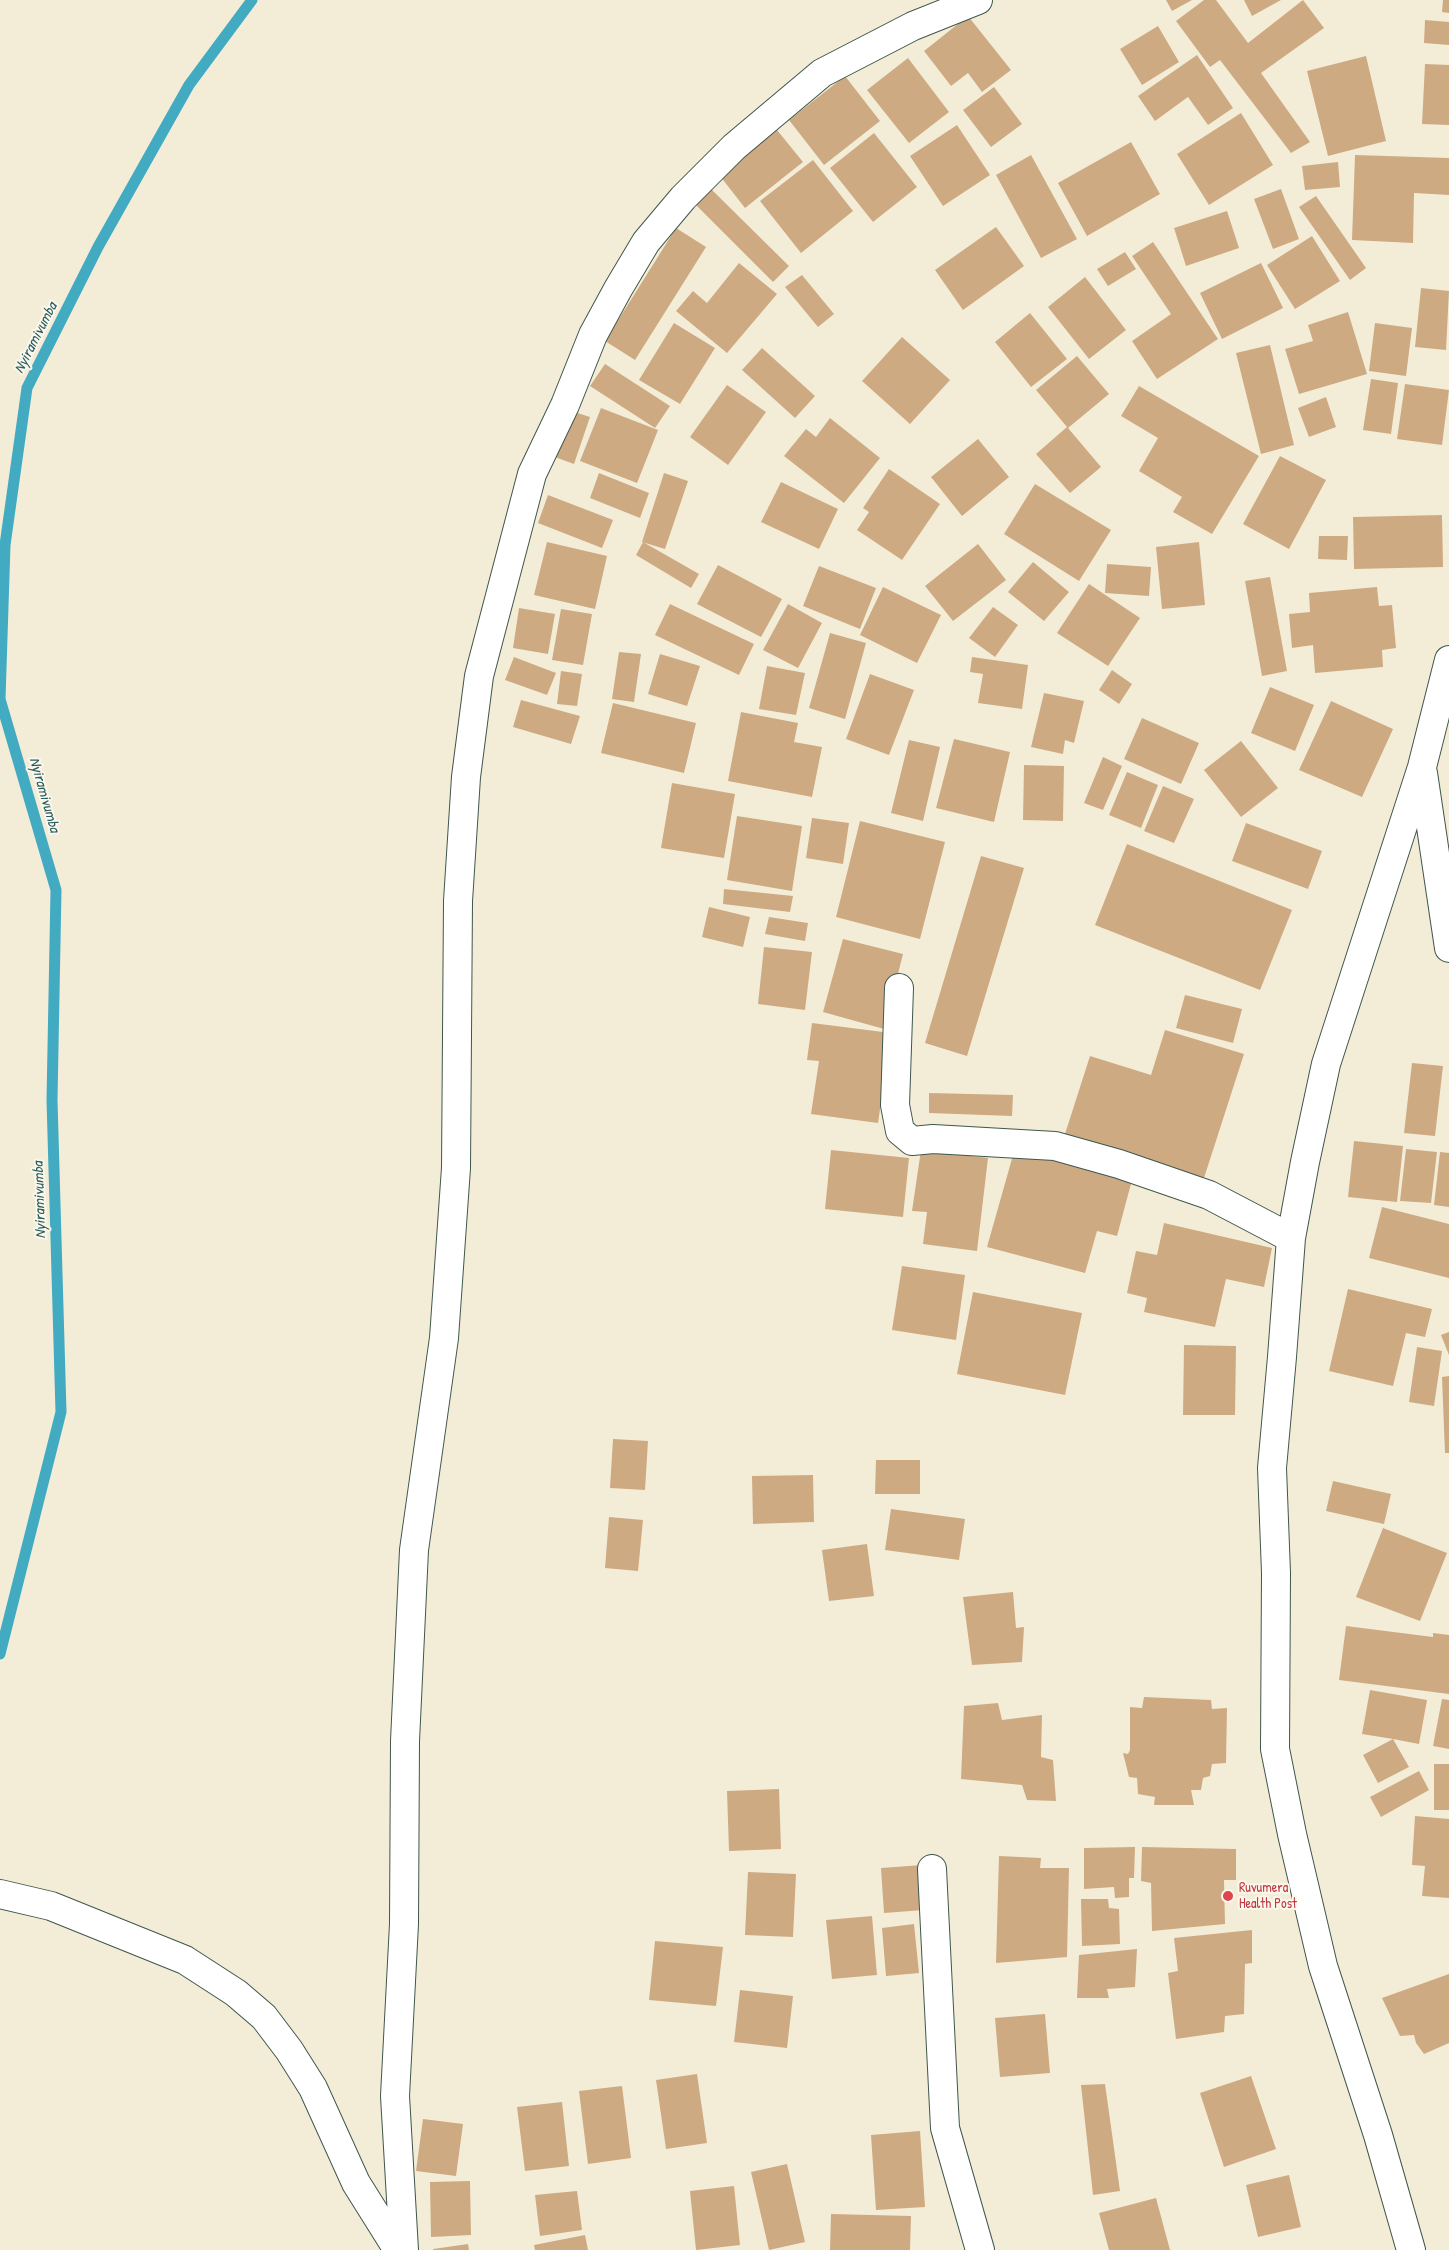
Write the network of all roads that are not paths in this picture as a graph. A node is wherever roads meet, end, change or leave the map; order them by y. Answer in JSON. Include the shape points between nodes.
{"nodes":[{"id":1,"x":978,"y":0,"type":"edge"},
{"id":2,"x":1449,"y":660,"type":"edge"},
{"id":3,"x":1422,"y":766,"type":"junction"},
{"id":4,"x":1449,"y":948,"type":"edge"},
{"id":5,"x":899,"y":988,"type":"dead end"},
{"id":6,"x":1291,"y":1238,"type":"junction"},
{"id":7,"x":932,"y":1869,"type":"dead end"},
{"id":8,"x":0,"y":1894,"type":"edge"},
{"id":9,"x":398,"y":2250,"type":"edge"},
{"id":10,"x":404,"y":2250,"type":"edge"},
{"id":11,"x":980,"y":2250,"type":"edge"},
{"id":12,"x":1411,"y":2250,"type":"edge"}],
"edges":[{"from":1,"to":10,"type":"street","via":[[914,26],[822,73],[734,147],[646,242],[593,335],[532,474],[482,666],[466,777],[458,901],[456,1168],[444,1328],[414,1550],[405,1741],[404,1924],[395,2096]]},
{"from":2,"to":3,"type":"street"},
{"from":3,"to":4,"type":"street"},
{"from":3,"to":6,"type":"street","via":[[1326,1064]]},
{"from":5,"to":6,"type":"street","via":[[894,1105],[900,1131],[912,1141],[933,1139],[1054,1146],[1209,1195]]},
{"from":6,"to":12,"type":"street","via":[[1272,1468],[1276,1573],[1275,1749],[1323,1966],[1378,2135]]},
{"from":7,"to":11,"type":"street","via":[[945,2128]]},
{"from":8,"to":9,"type":"street","via":[[51,1906],[185,1960],[236,1993],[264,2017],[313,2088],[356,2183]]}]}
